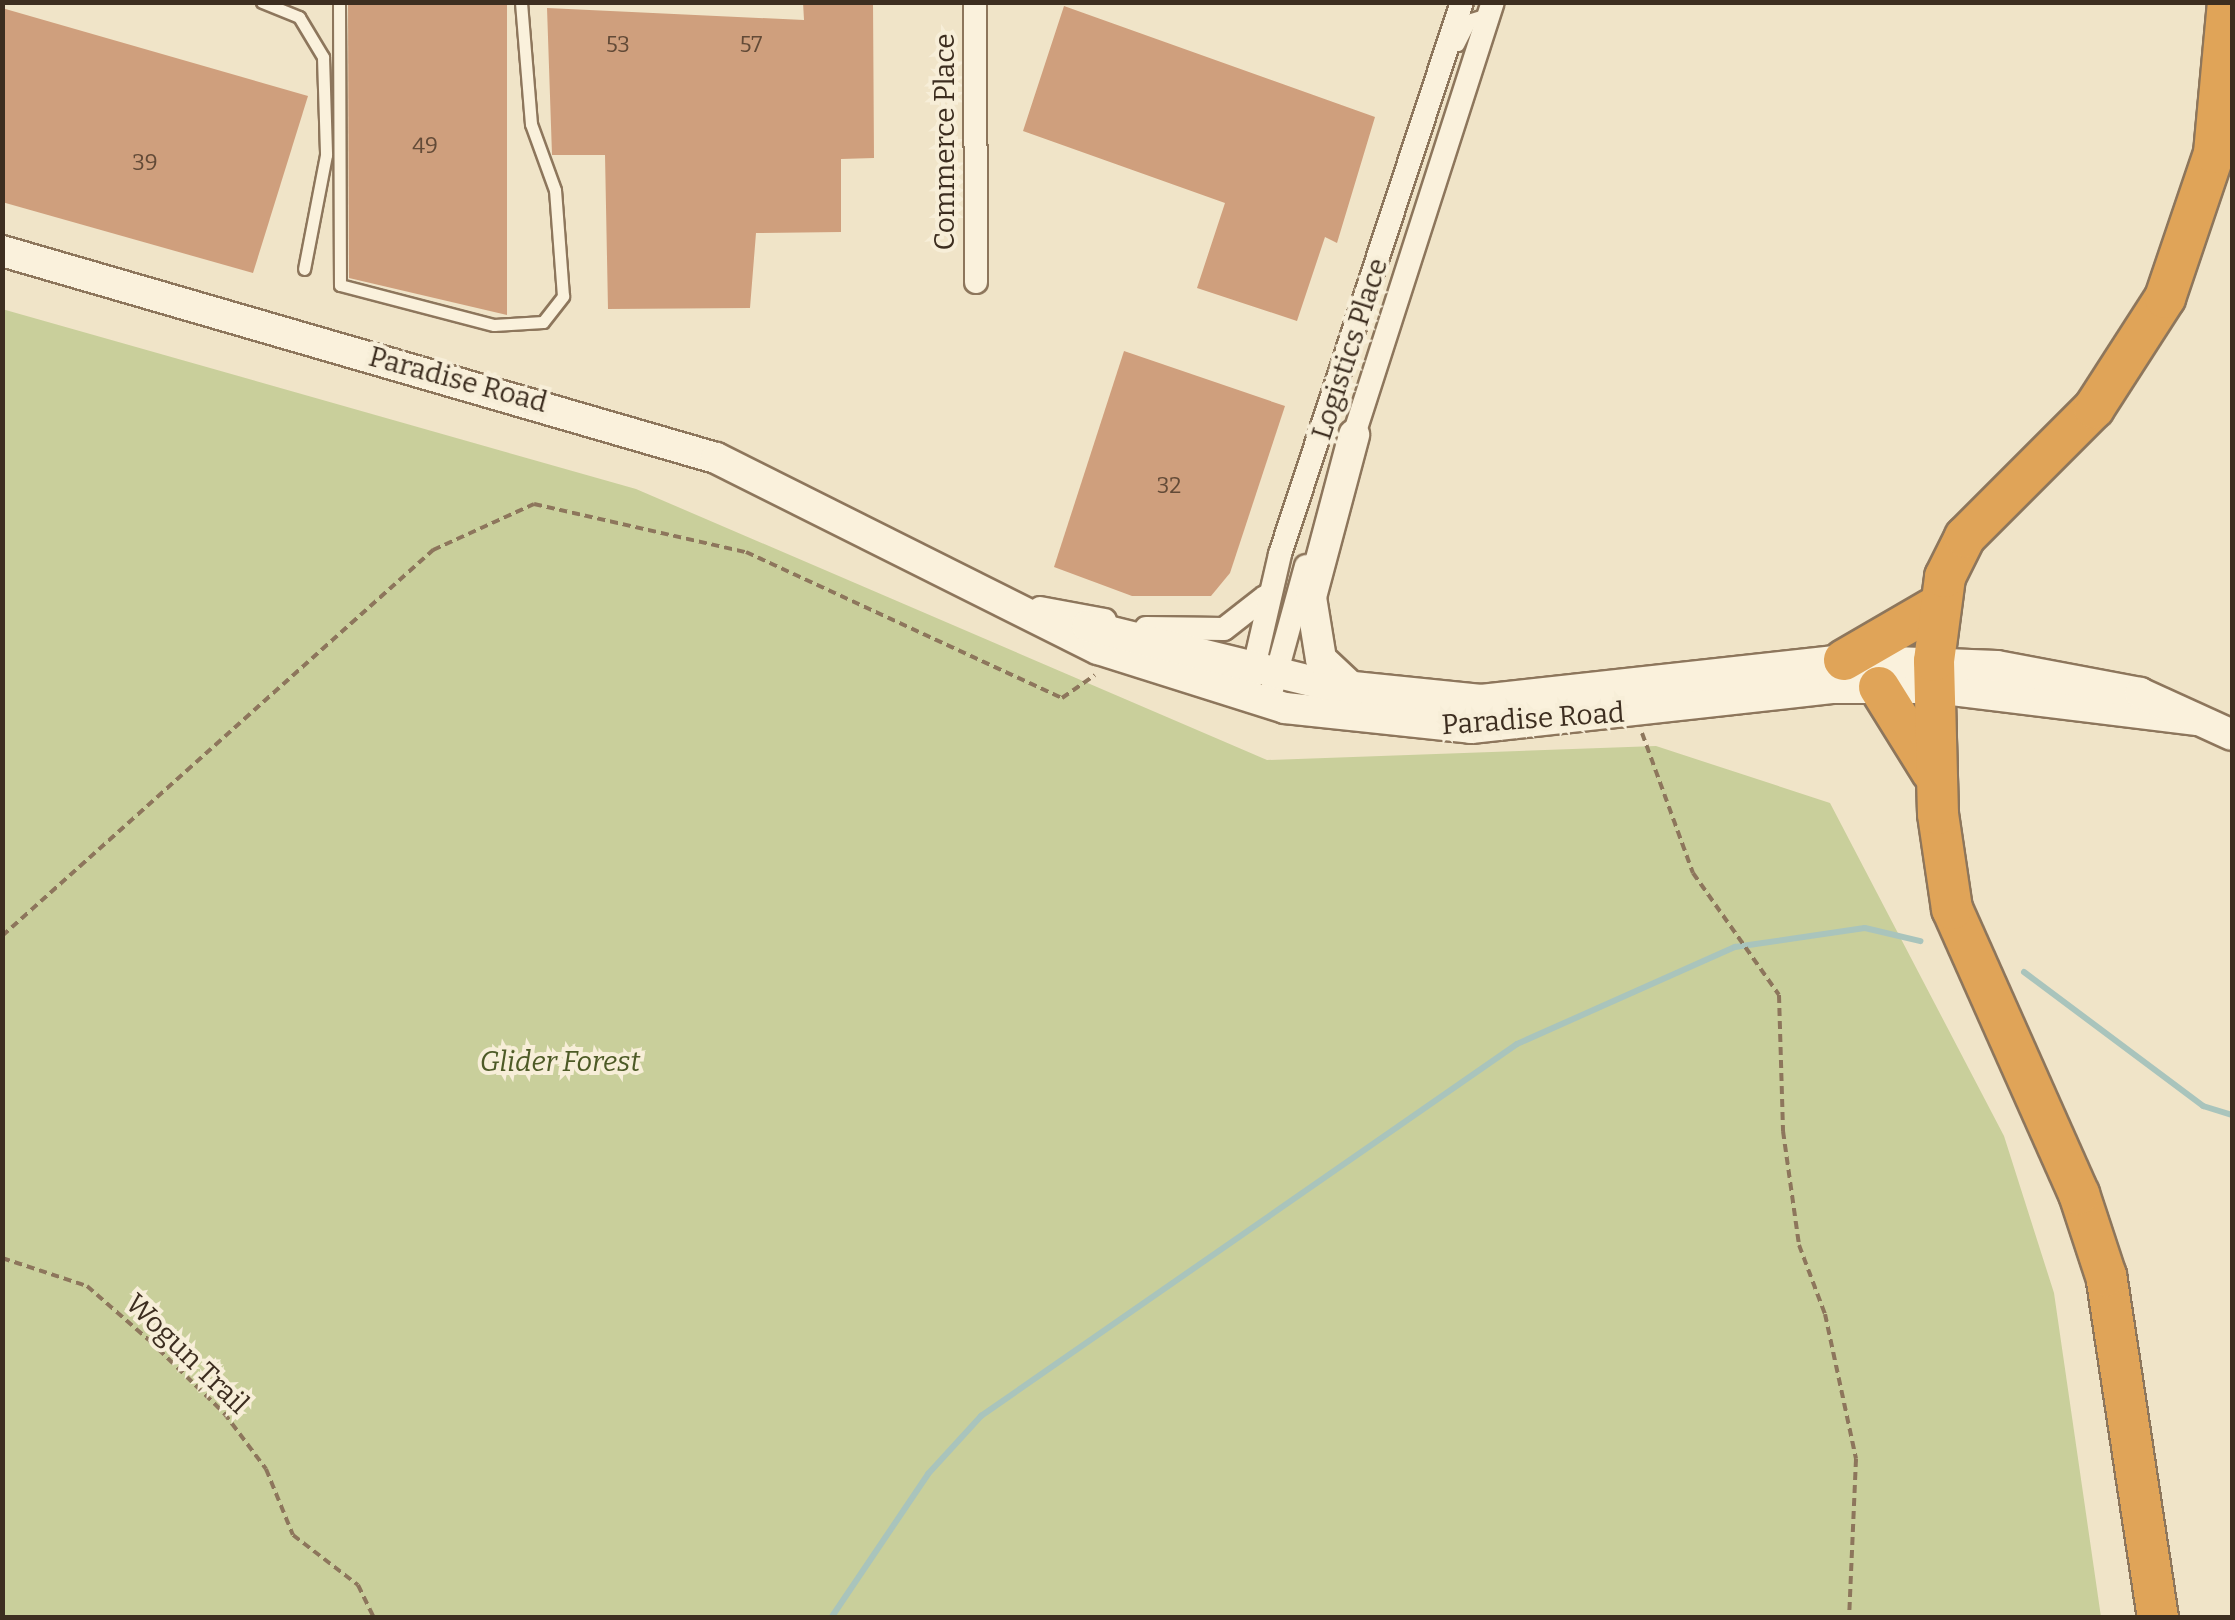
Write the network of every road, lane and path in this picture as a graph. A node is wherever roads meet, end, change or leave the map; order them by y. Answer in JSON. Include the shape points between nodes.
{"nodes":[{"id":1,"x":262,"y":2,"type":"edge"},
{"id":2,"x":338,"y":2,"type":"edge"},
{"id":3,"x":522,"y":2,"type":"edge"},
{"id":4,"x":975,"y":2,"type":"edge"},
{"id":5,"x":2228,"y":2,"type":"edge"},
{"id":6,"x":1459,"y":3,"type":"edge"},
{"id":7,"x":1491,"y":8,"type":"edge"},
{"id":8,"x":2,"y":251,"type":"edge"},
{"id":9,"x":304,"y":269,"type":"dead end"},
{"id":10,"x":976,"y":282,"type":"dead end"},
{"id":11,"x":1354,"y":436,"type":"junction"},
{"id":12,"x":1292,"y":516,"type":"junction"},
{"id":13,"x":900,"y":548,"type":"junction"},
{"id":14,"x":1271,"y":587,"type":"junction"},
{"id":15,"x":1939,"y":605,"type":"junction"},
{"id":16,"x":1040,"y":608,"type":"junction"},
{"id":17,"x":1120,"y":658,"type":"junction"},
{"id":18,"x":1844,"y":660,"type":"junction"},
{"id":19,"x":1935,"y":674,"type":"junction"},
{"id":20,"x":1260,"y":687,"type":"junction"},
{"id":21,"x":1879,"y":687,"type":"junction"},
{"id":22,"x":1354,"y":690,"type":"junction"},
{"id":23,"x":1636,"y":712,"type":"junction"},
{"id":24,"x":2232,"y":735,"type":"edge"},
{"id":25,"x":1936,"y":780,"type":"junction"},
{"id":26,"x":2,"y":936,"type":"edge"},
{"id":27,"x":2,"y":1258,"type":"edge"},
{"id":28,"x":374,"y":1618,"type":"edge"},
{"id":29,"x":1850,"y":1618,"type":"edge"},
{"id":30,"x":2158,"y":1618,"type":"edge"}],
"edges":[{"from":1,"to":9,"type":"lane","via":[[299,17],[324,57],[326,155]]},
{"from":2,"to":3,"type":"lane","via":[[340,285],[494,324],[542,322],[563,296],[555,190],[531,124]]},
{"from":4,"to":10,"type":"street","name":"Commerce Place"},
{"from":5,"to":15,"type":"highway","via":[[2214,153],[2164,298],[2094,408],[1965,537]]},
{"from":6,"to":7,"type":"street"},
{"from":6,"to":12,"type":"street","name":"Logistics Place"},
{"from":7,"to":11,"type":"street","name":"Logistics Place"},
{"from":7,"to":12,"type":"lane","name":"Logistics Place","via":[[1471,19],[1461,37],[1322,455]]},
{"from":8,"to":13,"type":"street","name":"Paradise Road","via":[[650,435],[716,458]]},
{"from":11,"to":20,"type":"street","name":"Logistics Place"},
{"from":11,"to":22,"type":"street","via":[[1311,597],[1321,659]]},
{"from":12,"to":14,"type":"street","name":"Logistics Place"},
{"from":13,"to":16,"type":"street","name":"Paradise Road"},
{"from":13,"to":17,"type":"street","name":"Paradise Road"},
{"from":14,"to":16,"type":"street","via":[[1243,622],[1190,634]]},
{"from":14,"to":20,"type":"street","name":"Logistics Place"},
{"from":15,"to":18,"type":"highway"},
{"from":15,"to":19,"type":"highway"},
{"from":16,"to":20,"type":"street","name":"Paradise Road"},
{"from":17,"to":20,"type":"street","name":"Paradise Road"},
{"from":17,"to":26,"type":"path","via":[[1062,698],[746,552],[534,504],[434,550]]},
{"from":18,"to":19,"type":"street","name":"Paradise Road"},
{"from":18,"to":22,"type":"street","name":"Paradise Road","via":[[1564,698]]},
{"from":19,"to":21,"type":"street","name":"Paradise Road"},
{"from":19,"to":24,"type":"street","name":"Paradise Road","via":[[2196,720]]},
{"from":19,"to":25,"type":"highway"},
{"from":20,"to":22,"type":"street","name":"Paradise Road"},
{"from":20,"to":23,"type":"street","name":"Paradise Road","via":[[1471,728]]},
{"from":21,"to":23,"type":"street","name":"Paradise Road"},
{"from":21,"to":25,"type":"highway"},
{"from":23,"to":29,"type":"path","via":[[1693,873],[1779,995],[1783,1131],[1799,1245],[1825,1314],[1856,1460]]},
{"from":25,"to":30,"type":"highway","via":[[1962,942],[2080,1194],[2115,1310]]},
{"from":27,"to":28,"type":"path","name":"Wogun Trail","via":[[86,1286],[149,1340],[224,1413],[266,1469],[293,1534],[358,1585]]}]}
